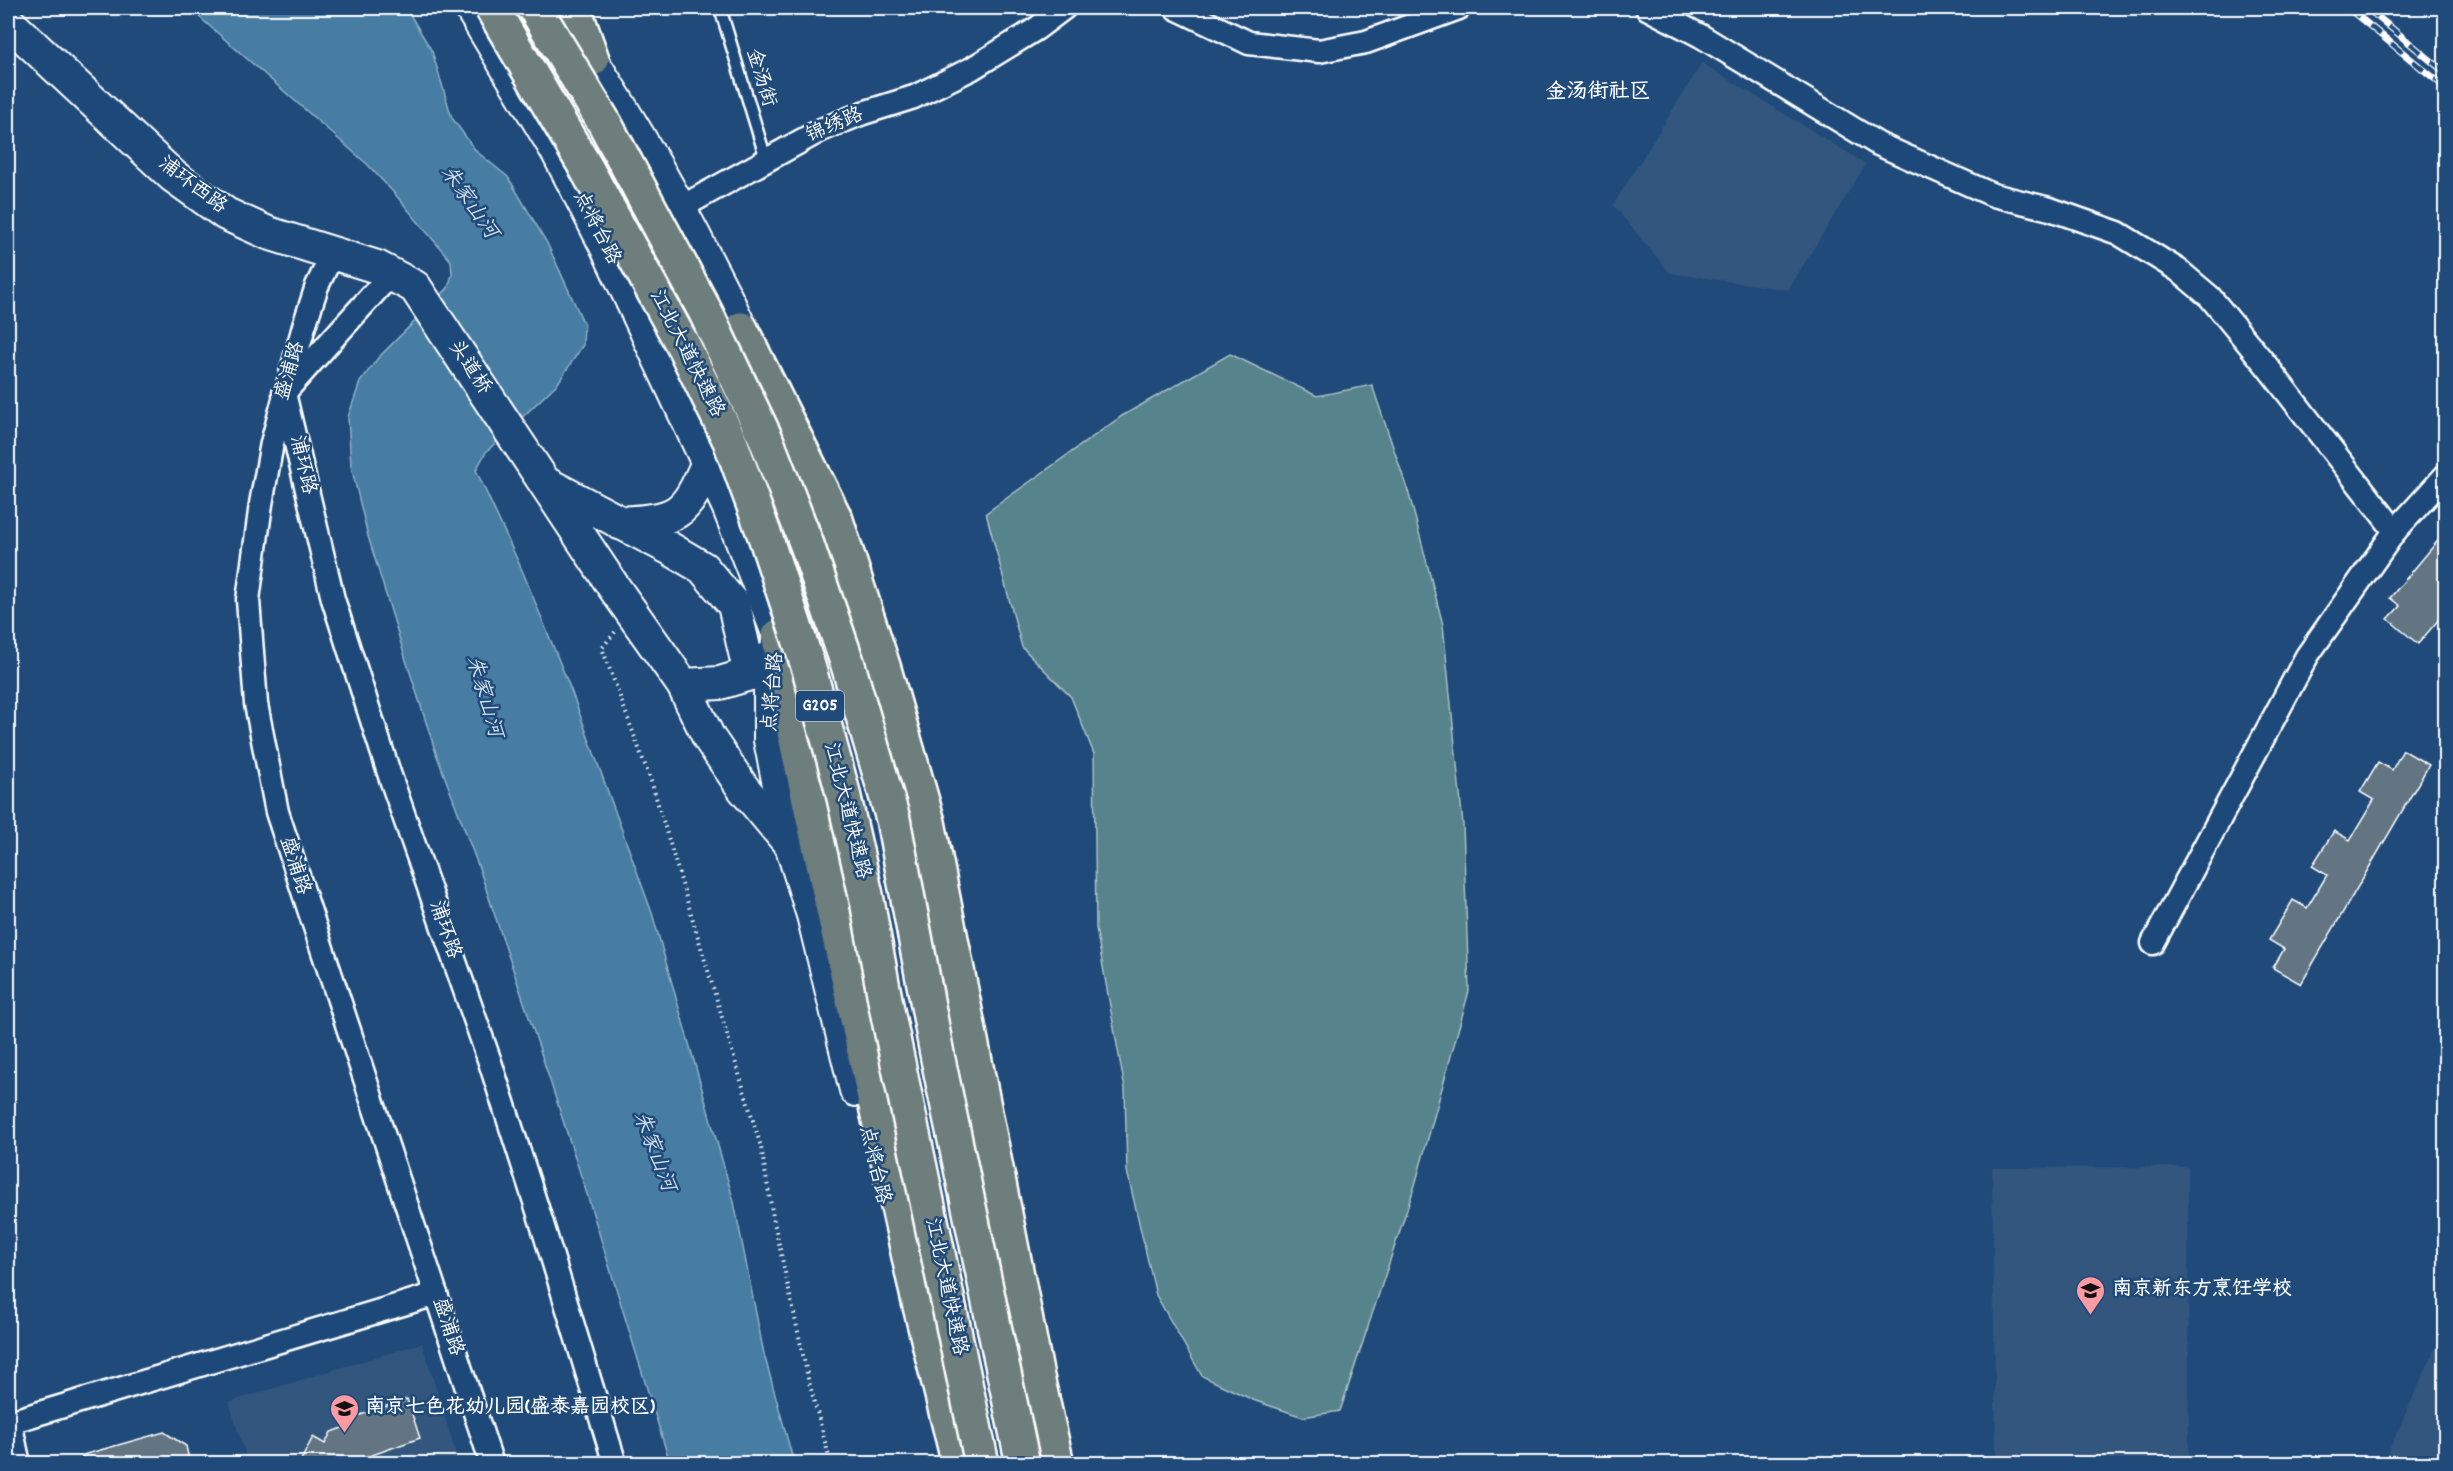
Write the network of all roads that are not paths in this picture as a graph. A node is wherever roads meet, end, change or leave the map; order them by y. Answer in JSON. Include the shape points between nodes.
{"nodes":[{"id":1,"x":471,"y":8,"type":"edge"},
{"id":2,"x":492,"y":8,"type":"edge"},
{"id":3,"x":535,"y":8,"type":"edge"},
{"id":4,"x":558,"y":8,"type":"edge"},
{"id":5,"x":574,"y":8,"type":"edge"},
{"id":6,"x":720,"y":8,"type":"edge"},
{"id":7,"x":1064,"y":8,"type":"edge"},
{"id":8,"x":1176,"y":8,"type":"edge"},
{"id":9,"x":1459,"y":8,"type":"edge"},
{"id":10,"x":1647,"y":8,"type":"edge"},
{"id":11,"x":8,"y":22,"type":"edge"},
{"id":12,"x":592,"y":59,"type":"junction"},
{"id":13,"x":766,"y":159,"type":"junction"},
{"id":14,"x":681,"y":209,"type":"junction"},
{"id":15,"x":608,"y":248,"type":"junction"},
{"id":16,"x":333,"y":253,"type":"junction"},
{"id":17,"x":403,"y":281,"type":"junction"},
{"id":18,"x":741,"y":330,"type":"junction"},
{"id":19,"x":284,"y":393,"type":"junction"},
{"id":20,"x":708,"y":462,"type":"junction"},
{"id":21,"x":2445,"y":475,"type":"edge"},
{"id":22,"x":543,"y":482,"type":"junction"},
{"id":23,"x":619,"y":523,"type":"junction"},
{"id":24,"x":2395,"y":531,"type":"junction"},
{"id":25,"x":779,"y":636,"type":"junction"},
{"id":26,"x":750,"y":674,"type":"junction"},
{"id":27,"x":683,"y":685,"type":"junction"},
{"id":28,"x":791,"y":846,"type":"junction"},
{"id":29,"x":2153,"y":943,"type":"dead end"},
{"id":30,"x":436,"y":1294,"type":"junction"},
{"id":31,"x":19,"y":1464,"type":"edge"},
{"id":32,"x":492,"y":1464,"type":"edge"},
{"id":33,"x":615,"y":1464,"type":"edge"},
{"id":34,"x":948,"y":1464,"type":"edge"},
{"id":35,"x":959,"y":1464,"type":"edge"},
{"id":36,"x":982,"y":1464,"type":"edge"},
{"id":37,"x":1023,"y":1464,"type":"edge"},
{"id":38,"x":1038,"y":1464,"type":"edge"},
{"id":39,"x":1057,"y":1464,"type":"edge"}],
"edges":[{"from":1,"to":15,"type":"main road","name":"点将台路","via":[[558,153]]},
{"from":2,"to":36,"type":"highway","name":"江北大道快速路","number":"G205","bridge":true,"via":[[686,349],[730,441],[810,669],[866,895]]},
{"from":3,"to":37,"type":"highway","name":"江北大道快速路","number":"G205","bridge":true,"via":[[604,124],[711,322],[770,450],[848,665],[892,819]]},
{"from":4,"to":12,"type":"main road"},
{"from":5,"to":12,"type":"highway"},
{"from":6,"to":13,"type":"lane","name":"金汤街"},
{"from":7,"to":13,"type":"street","name":"锦绣路","via":[[971,69],[914,97],[821,130]]},
{"from":8,"to":9,"type":"street","via":[[1249,43],[1319,51],[1366,42]]},
{"from":10,"to":24,"type":"street","via":[[1701,36],[1878,144],[1993,195],[2050,209],[2118,233],[2178,270],[2210,297],[2231,322]]},
{"from":11,"to":16,"type":"main road","name":"浦环西路","via":[[173,176],[226,214],[268,233]]},
{"from":12,"to":14,"type":"main road"},
{"from":13,"to":14,"type":"street","name":"锦绣路"},
{"from":14,"to":15,"type":"street","name":"锦绣路"},
{"from":14,"to":18,"type":"main road"},
{"from":15,"to":20,"type":"main road","name":"点将台路"},
{"from":16,"to":17,"type":"main road","name":"浦环西路","via":[[377,267]]},
{"from":16,"to":19,"type":"street","name":"盛浦路","via":[[317,286]]},
{"from":17,"to":19,"type":"street"},
{"from":17,"to":22,"type":"main road","name":"头道桥"},
{"from":18,"to":38,"type":"main road","via":[[820,539],[901,795]]},
{"from":18,"to":39,"type":"highway","via":[[836,520],[928,822]]},
{"from":19,"to":30,"type":"street","name":"盛浦路","via":[[261,504],[248,600],[256,704],[277,812]]},
{"from":19,"to":33,"type":"street","name":"浦环路","via":[[333,599],[497,1084]]},
{"from":20,"to":23,"type":"main road","via":[[695,492],[681,511],[653,521]]},
{"from":20,"to":25,"type":"main road","name":"点将台路"},
{"from":21,"to":24,"type":"street"},
{"from":22,"to":23,"type":"main road"},
{"from":22,"to":27,"type":"main road","name":"头道桥"},
{"from":23,"to":26,"type":"main road","via":[[703,568],[734,605]]},
{"from":24,"to":29,"type":"street","via":[[2307,656]]},
{"from":25,"to":26,"type":"main road","via":[[768,657]]},
{"from":25,"to":28,"type":"main road","name":"点将台路","via":[[770,692],[770,740]]},
{"from":25,"to":35,"type":"highway","via":[[792,722],[918,1298]]},
{"from":26,"to":27,"type":"main road","via":[[720,684]]},
{"from":27,"to":28,"type":"main road","name":"头道桥","via":[[710,738],[743,788]]},
{"from":28,"to":34,"type":"main road","name":"点将台路","via":[[813,915]]},
{"from":30,"to":31,"type":"street","via":[[10,1422]]},
{"from":30,"to":32,"type":"street","name":"盛浦路"}]}
